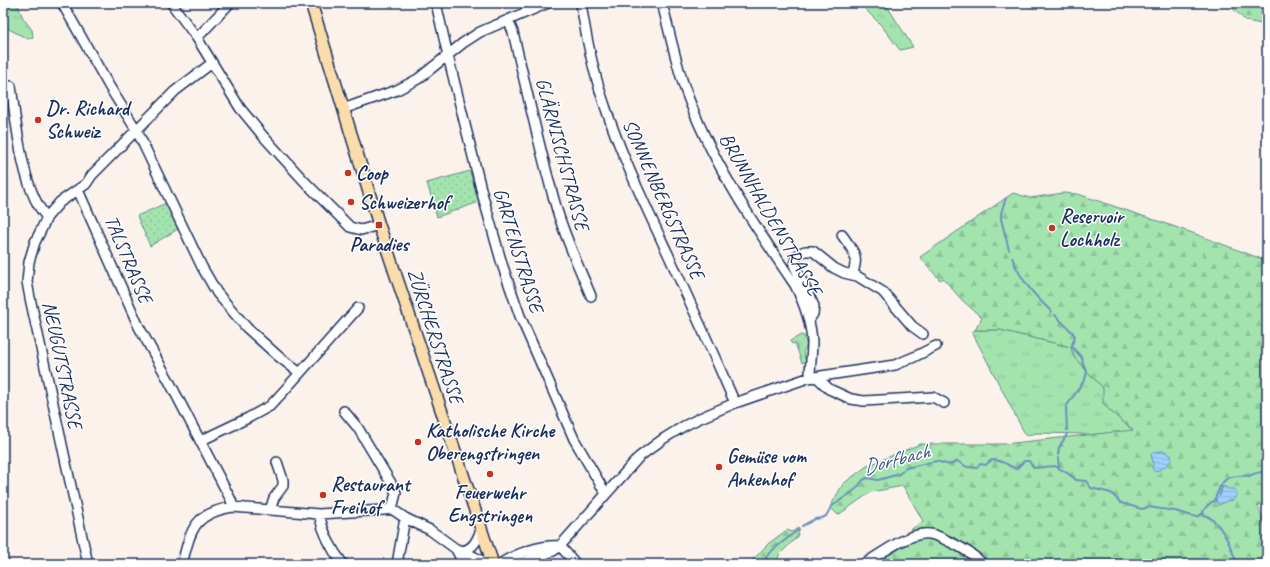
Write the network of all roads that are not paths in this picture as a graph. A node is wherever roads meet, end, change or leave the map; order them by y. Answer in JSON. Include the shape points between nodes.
{"nodes":[{"id":1,"x":62,"y":3,"type":"edge"},
{"id":2,"x":171,"y":3,"type":"edge"},
{"id":3,"x":230,"y":3,"type":"edge"},
{"id":4,"x":311,"y":3,"type":"edge"},
{"id":5,"x":436,"y":3,"type":"edge"},
{"id":6,"x":548,"y":3,"type":"edge"},
{"id":7,"x":581,"y":3,"type":"edge"},
{"id":8,"x":662,"y":3,"type":"edge"},
{"id":9,"x":508,"y":20,"type":"junction"},
{"id":10,"x":197,"y":38,"type":"junction"},
{"id":11,"x":448,"y":56,"type":"junction"},
{"id":12,"x":212,"y":63,"type":"junction"},
{"id":13,"x":10,"y":86,"type":"dead end"},
{"id":14,"x":344,"y":109,"type":"junction"},
{"id":15,"x":137,"y":131,"type":"junction"},
{"id":16,"x":78,"y":190,"type":"junction"},
{"id":17,"x":47,"y":217,"type":"junction"},
{"id":18,"x":380,"y":225,"type":"junction"},
{"id":19,"x":842,"y":235,"type":"dead end"},
{"id":20,"x":852,"y":275,"type":"junction"},
{"id":21,"x":591,"y":296,"type":"dead end"},
{"id":22,"x":358,"y":308,"type":"dead end"},
{"id":23,"x":809,"y":320,"type":"junction"},
{"id":24,"x":923,"y":334,"type":"dead end"},
{"id":25,"x":936,"y":346,"type":"dead end"},
{"id":26,"x":300,"y":373,"type":"junction"},
{"id":27,"x":813,"y":377,"type":"junction"},
{"id":28,"x":735,"y":403,"type":"junction"},
{"id":29,"x":944,"y":403,"type":"dead end"},
{"id":30,"x":344,"y":411,"type":"dead end"},
{"id":31,"x":200,"y":441,"type":"junction"},
{"id":32,"x":276,"y":462,"type":"dead end"},
{"id":33,"x":606,"y":494,"type":"junction"},
{"id":34,"x":233,"y":507,"type":"junction"},
{"id":35,"x":392,"y":509,"type":"junction"},
{"id":36,"x":270,"y":510,"type":"junction"},
{"id":37,"x":319,"y":514,"type":"junction"},
{"id":38,"x":405,"y":518,"type":"junction"},
{"id":39,"x":481,"y":530,"type":"junction"},
{"id":40,"x":560,"y":546,"type":"junction"},
{"id":41,"x":460,"y":550,"type":"junction"},
{"id":42,"x":88,"y":564,"type":"edge"},
{"id":43,"x":182,"y":564,"type":"edge"},
{"id":44,"x":343,"y":564,"type":"edge"},
{"id":45,"x":397,"y":564,"type":"edge"},
{"id":46,"x":469,"y":564,"type":"edge"},
{"id":47,"x":488,"y":564,"type":"edge"},
{"id":48,"x":493,"y":564,"type":"edge"},
{"id":49,"x":500,"y":564,"type":"edge"},
{"id":50,"x":519,"y":564,"type":"edge"},
{"id":51,"x":576,"y":564,"type":"edge"},
{"id":52,"x":864,"y":564,"type":"edge"},
{"id":53,"x":982,"y":564,"type":"edge"}],
"edges":[{"from":1,"to":15,"type":"street"},
{"from":2,"to":10,"type":"street"},
{"from":3,"to":10,"type":"street"},
{"from":4,"to":14,"type":"main road","name":"ZÜRCHERSTRASSE"},
{"from":5,"to":11,"type":"street","name":"GARTENSTRASSE"},
{"from":6,"to":9,"type":"street"},
{"from":7,"to":28,"type":"street","name":"SONNENBERGSTRASSE","via":[[594,68],[610,124]]},
{"from":8,"to":23,"type":"street","name":"BRUNNHALDENSTRASSE","via":[[684,85],[705,137],[729,183],[795,285]]},
{"from":9,"to":11,"type":"street","via":[[480,32]]},
{"from":9,"to":21,"type":"street","name":"GLÄRNISCHSTRASSE","via":[[557,210]]},
{"from":10,"to":12,"type":"street"},
{"from":11,"to":14,"type":"street","via":[[418,79],[397,90]]},
{"from":11,"to":33,"type":"street","name":"GARTENSTRASSE","via":[[482,193],[520,316],[574,439]]},
{"from":12,"to":15,"type":"street","via":[[175,91]]},
{"from":12,"to":18,"type":"street","via":[[237,103],[263,136],[350,227],[361,230]]},
{"from":13,"to":17,"type":"street","via":[[21,158],[33,194]]},
{"from":14,"to":18,"type":"main road","name":"ZÜRCHERSTRASSE"},
{"from":15,"to":16,"type":"street"},
{"from":15,"to":26,"type":"street","via":[[217,293],[247,328]]},
{"from":16,"to":17,"type":"street","name":"NEUGUTSTRASSE","via":[[60,202]]},
{"from":16,"to":31,"type":"street","name":"TALSTRASSE","via":[[136,321]]},
{"from":17,"to":42,"type":"street","name":"NEUGUTSTRASSE","via":[[35,242],[27,282]]},
{"from":18,"to":39,"type":"main road","name":"ZÜRCHERSTRASSE"},
{"from":19,"to":20,"type":"street","via":[[856,257]]},
{"from":20,"to":23,"type":"street","via":[[834,268],[813,252],[800,253],[794,265],[814,306]]},
{"from":20,"to":24,"type":"street","via":[[883,292],[912,326]]},
{"from":22,"to":26,"type":"street"},
{"from":23,"to":27,"type":"street","name":"BRUNNHALDENSTRASSE"},
{"from":25,"to":27,"type":"street","via":[[895,365]]},
{"from":26,"to":31,"type":"street","via":[[270,406]]},
{"from":27,"to":28,"type":"street"},
{"from":27,"to":29,"type":"street","via":[[829,389],[851,399],[864,401],[933,397]]},
{"from":28,"to":33,"type":"street","via":[[700,418],[663,439],[639,457]]},
{"from":30,"to":35,"type":"street","via":[[358,428],[394,488],[396,493]]},
{"from":31,"to":34,"type":"street","name":"TALSTRASSE"},
{"from":32,"to":36,"type":"street","via":[[283,486],[274,498]]},
{"from":33,"to":40,"type":"street"},
{"from":34,"to":36,"type":"street"},
{"from":34,"to":43,"type":"street","via":[[209,513],[197,522],[187,542]]},
{"from":35,"to":37,"type":"street"},
{"from":35,"to":38,"type":"street"},
{"from":36,"to":37,"type":"street"},
{"from":37,"to":44,"type":"street","via":[[330,545]]},
{"from":38,"to":41,"type":"street","via":[[430,530]]},
{"from":38,"to":45,"type":"street"},
{"from":39,"to":41,"type":"street","via":[[473,546]]},
{"from":39,"to":48,"type":"main road","name":"ZÜRCHERSTRASSE"},
{"from":40,"to":49,"type":"street","via":[[549,545],[509,558]]},
{"from":40,"to":50,"type":"street"},
{"from":40,"to":51,"type":"street"},
{"from":41,"to":46,"type":"street","via":[[461,559]]},
{"from":41,"to":47,"type":"street"},
{"from":52,"to":53,"type":"street","via":[[911,536],[920,534],[930,534],[959,546],[973,554]]}]}
